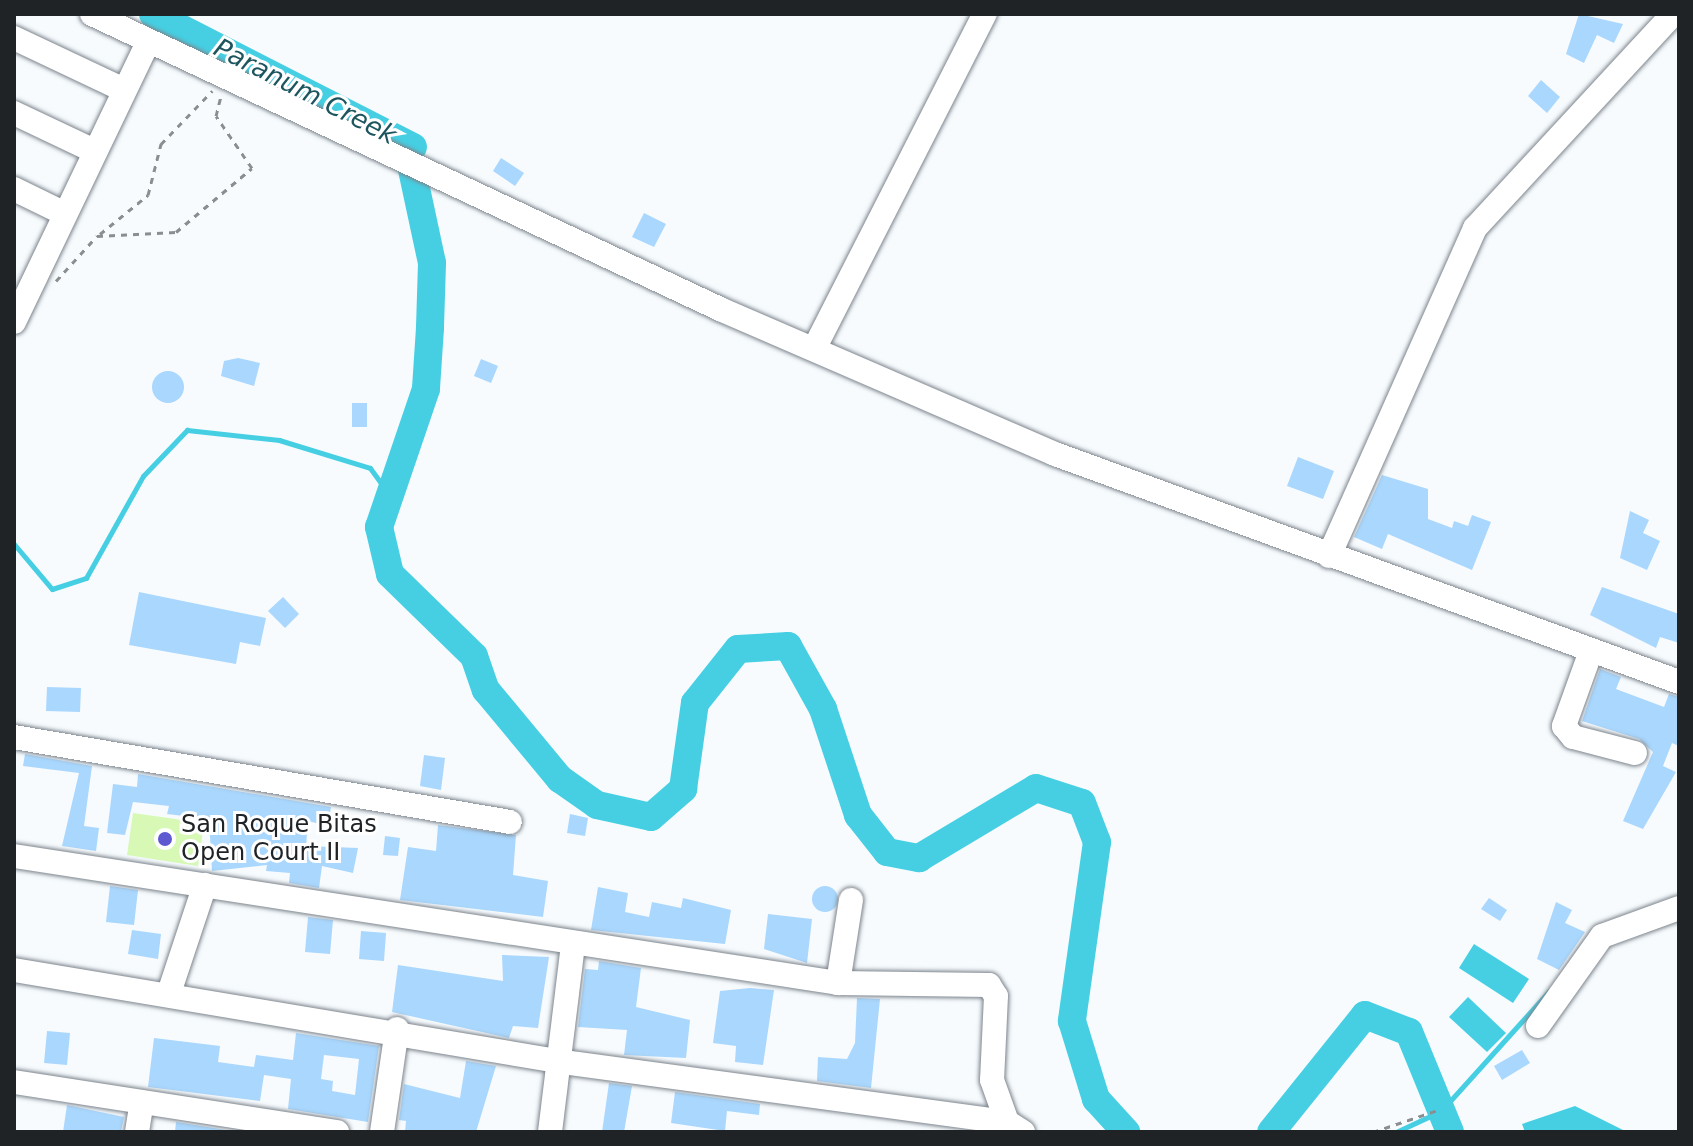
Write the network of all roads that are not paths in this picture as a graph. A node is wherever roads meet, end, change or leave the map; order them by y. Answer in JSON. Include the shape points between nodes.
{"nodes":[{"id":1,"x":92,"y":14,"type":"edge"},
{"id":2,"x":985,"y":14,"type":"edge"},
{"id":3,"x":1673,"y":14,"type":"edge"},
{"id":4,"x":14,"y":38,"type":"edge"},
{"id":5,"x":148,"y":42,"type":"junction"},
{"id":6,"x":124,"y":90,"type":"junction"},
{"id":7,"x":14,"y":113,"type":"edge"},
{"id":8,"x":94,"y":151,"type":"junction"},
{"id":9,"x":14,"y":189,"type":"edge"},
{"id":10,"x":65,"y":214,"type":"junction"},
{"id":11,"x":23,"y":276,"type":"edge"},
{"id":12,"x":14,"y":322,"type":"edge"},
{"id":13,"x":815,"y":347,"type":"junction"},
{"id":14,"x":1329,"y":556,"type":"junction"},
{"id":15,"x":1591,"y":651,"type":"junction"},
{"id":16,"x":1679,"y":682,"type":"edge"},
{"id":17,"x":14,"y":737,"type":"edge"},
{"id":18,"x":1635,"y":753,"type":"dead end"},
{"id":19,"x":510,"y":822,"type":"dead end"},
{"id":20,"x":14,"y":856,"type":"edge"},
{"id":21,"x":205,"y":885,"type":"junction"},
{"id":22,"x":851,"y":900,"type":"dead end"},
{"id":23,"x":1679,"y":908,"type":"edge"},
{"id":24,"x":573,"y":945,"type":"junction"},
{"id":25,"x":14,"y":970,"type":"edge"},
{"id":26,"x":838,"y":983,"type":"junction"},
{"id":27,"x":169,"y":993,"type":"junction"},
{"id":28,"x":1538,"y":1026,"type":"dead end"},
{"id":29,"x":397,"y":1029,"type":"junction"},
{"id":30,"x":563,"y":1062,"type":"junction"},
{"id":31,"x":14,"y":1082,"type":"edge"},
{"id":32,"x":142,"y":1102,"type":"junction"},
{"id":33,"x":1015,"y":1127,"type":"edge"},
{"id":34,"x":137,"y":1132,"type":"edge"},
{"id":35,"x":337,"y":1132,"type":"edge"},
{"id":36,"x":382,"y":1132,"type":"edge"},
{"id":37,"x":550,"y":1132,"type":"edge"}],
"edges":[{"from":1,"to":5,"type":"street"},
{"from":2,"to":13,"type":"street"},
{"from":3,"to":14,"type":"street","via":[[1475,228]]},
{"from":4,"to":6,"type":"street"},
{"from":5,"to":6,"type":"street"},
{"from":5,"to":13,"type":"street"},
{"from":6,"to":8,"type":"street"},
{"from":7,"to":8,"type":"street"},
{"from":8,"to":10,"type":"street"},
{"from":9,"to":10,"type":"street"},
{"from":10,"to":11,"type":"street"},
{"from":11,"to":12,"type":"street"},
{"from":13,"to":14,"type":"street","via":[[1055,454]]},
{"from":14,"to":15,"type":"street"},
{"from":15,"to":16,"type":"street"},
{"from":15,"to":18,"type":"street","via":[[1564,726],[1573,737]]},
{"from":17,"to":19,"type":"street"},
{"from":20,"to":21,"type":"street"},
{"from":21,"to":24,"type":"street"},
{"from":21,"to":27,"type":"street"},
{"from":22,"to":26,"type":"street"},
{"from":23,"to":28,"type":"street","via":[[1602,936]]},
{"from":24,"to":26,"type":"street"},
{"from":24,"to":30,"type":"street"},
{"from":25,"to":27,"type":"street"},
{"from":26,"to":33,"type":"street","via":[[989,985],[996,996],[992,1080]]},
{"from":27,"to":29,"type":"street"},
{"from":29,"to":30,"type":"street"},
{"from":29,"to":36,"type":"street"},
{"from":30,"to":33,"type":"street"},
{"from":30,"to":37,"type":"street"},
{"from":31,"to":32,"type":"street"},
{"from":32,"to":34,"type":"street"},
{"from":32,"to":35,"type":"street"}]}
